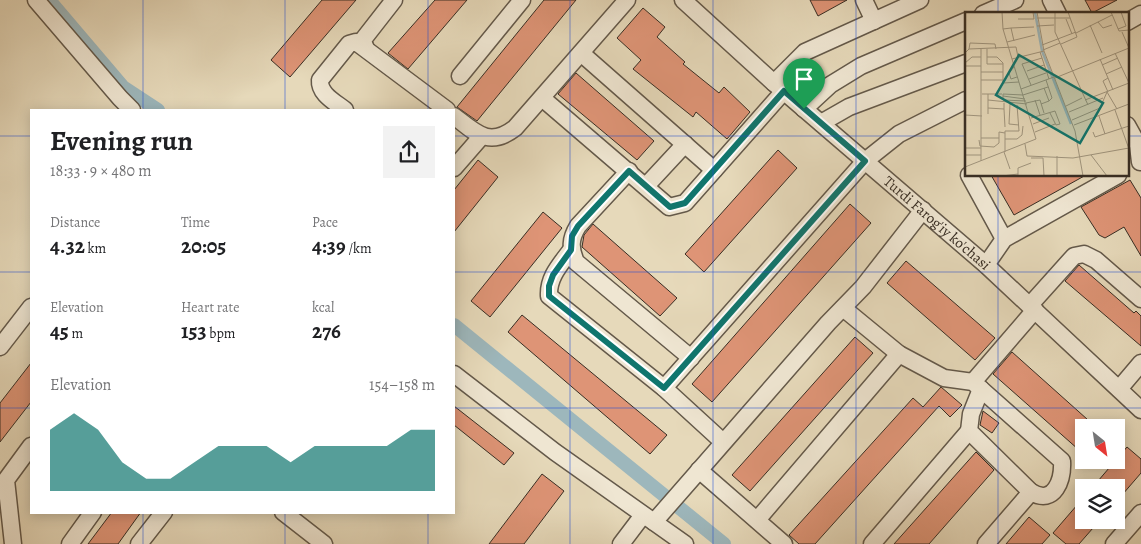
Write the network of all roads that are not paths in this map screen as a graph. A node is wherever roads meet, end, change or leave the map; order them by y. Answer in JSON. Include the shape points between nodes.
{"nodes":[{"id":1,"x":36,"y":0,"type":"edge"},
{"id":2,"x":394,"y":0,"type":"edge"},
{"id":3,"x":522,"y":0,"type":"edge"},
{"id":4,"x":627,"y":0,"type":"edge"},
{"id":5,"x":683,"y":0,"type":"edge"},
{"id":6,"x":864,"y":0,"type":"edge"},
{"id":7,"x":920,"y":0,"type":"edge"},
{"id":8,"x":1015,"y":0,"type":"edge"},
{"id":9,"x":1051,"y":0,"type":"edge"},
{"id":10,"x":1063,"y":0,"type":"edge"},
{"id":11,"x":988,"y":12,"type":"edge"},
{"id":12,"x":1057,"y":12,"type":"edge"},
{"id":13,"x":1069,"y":12,"type":"edge"},
{"id":14,"x":1141,"y":14,"type":"edge"},
{"id":15,"x":874,"y":21,"type":"junction"},
{"id":16,"x":965,"y":21,"type":"edge"},
{"id":17,"x":1128,"y":21,"type":"edge"},
{"id":18,"x":365,"y":46,"type":"junction"},
{"id":19,"x":581,"y":53,"type":"junction"},
{"id":20,"x":965,"y":63,"type":"edge"},
{"id":21,"x":460,"y":76,"type":"dead end"},
{"id":22,"x":779,"y":87,"type":"junction"},
{"id":23,"x":542,"y":98,"type":"junction"},
{"id":24,"x":965,"y":101,"type":"edge"},
{"id":25,"x":131,"y":109,"type":"edge"},
{"id":26,"x":344,"y":109,"type":"edge"},
{"id":27,"x":445,"y":109,"type":"edge"},
{"id":28,"x":804,"y":109,"type":"junction"},
{"id":29,"x":455,"y":117,"type":"edge"},
{"id":30,"x":821,"y":123,"type":"junction"},
{"id":31,"x":1128,"y":127,"type":"edge"},
{"id":32,"x":481,"y":136,"type":"junction"},
{"id":33,"x":685,"y":144,"type":"junction"},
{"id":34,"x":865,"y":161,"type":"junction"},
{"id":35,"x":1136,"y":165,"type":"edge"},
{"id":36,"x":455,"y":167,"type":"edge"},
{"id":37,"x":714,"y":170,"type":"junction"},
{"id":38,"x":629,"y":171,"type":"junction"},
{"id":39,"x":969,"y":176,"type":"edge"},
{"id":40,"x":1116,"y":176,"type":"edge"},
{"id":41,"x":646,"y":186,"type":"junction"},
{"id":42,"x":923,"y":210,"type":"junction"},
{"id":43,"x":1004,"y":238,"type":"junction"},
{"id":44,"x":571,"y":250,"type":"junction"},
{"id":45,"x":986,"y":265,"type":"junction"},
{"id":46,"x":1141,"y":299,"type":"edge"},
{"id":47,"x":1033,"y":307,"type":"junction"},
{"id":48,"x":30,"y":308,"type":"edge"},
{"id":49,"x":844,"y":308,"type":"junction"},
{"id":50,"x":0,"y":347,"type":"edge"},
{"id":51,"x":899,"y":354,"type":"junction"},
{"id":52,"x":691,"y":358,"type":"junction"},
{"id":53,"x":1141,"y":363,"type":"edge"},
{"id":54,"x":455,"y":375,"type":"edge"},
{"id":55,"x":977,"y":386,"type":"junction"},
{"id":56,"x":664,"y":388,"type":"junction"},
{"id":57,"x":1119,"y":389,"type":"junction"},
{"id":58,"x":1141,"y":410,"type":"edge"},
{"id":59,"x":969,"y":431,"type":"junction"},
{"id":60,"x":723,"y":442,"type":"junction"},
{"id":61,"x":30,"y":447,"type":"edge"},
{"id":62,"x":694,"y":476,"type":"junction"},
{"id":63,"x":1031,"y":492,"type":"junction"},
{"id":64,"x":92,"y":514,"type":"edge"},
{"id":65,"x":162,"y":514,"type":"edge"},
{"id":66,"x":286,"y":514,"type":"edge"},
{"id":67,"x":1140,"y":515,"type":"edge"},
{"id":68,"x":648,"y":518,"type":"junction"},
{"id":69,"x":757,"y":520,"type":"junction"},
{"id":70,"x":13,"y":544,"type":"edge"},
{"id":71,"x":70,"y":544,"type":"edge"},
{"id":72,"x":139,"y":544,"type":"edge"},
{"id":73,"x":324,"y":544,"type":"edge"},
{"id":74,"x":621,"y":544,"type":"edge"},
{"id":75,"x":684,"y":544,"type":"edge"},
{"id":76,"x":784,"y":544,"type":"edge"},
{"id":77,"x":872,"y":544,"type":"edge"},
{"id":78,"x":986,"y":544,"type":"edge"},
{"id":79,"x":1114,"y":544,"type":"edge"}],
"edges":[{"from":1,"to":25,"type":"street"},
{"from":2,"to":18,"type":"street","via":[[362,41]]},
{"from":3,"to":21,"type":"street"},
{"from":4,"to":19,"type":"street"},
{"from":5,"to":22,"type":"street","name":"Turdi Farog'iy ko'chasi"},
{"from":6,"to":15,"type":"street"},
{"from":7,"to":15,"type":"street"},
{"from":8,"to":11,"type":"street"},
{"from":9,"to":12,"type":"street"},
{"from":10,"to":13,"type":"street"},
{"from":14,"to":17,"type":"street"},
{"from":15,"to":22,"type":"street","via":[[805,52]]},
{"from":16,"to":28,"type":"street","via":[[861,66],[830,86]]},
{"from":18,"to":26,"type":"street","via":[[356,42],[349,44],[320,80],[324,93]]},
{"from":18,"to":27,"type":"street"},
{"from":19,"to":23,"type":"street"},
{"from":19,"to":33,"type":"street"},
{"from":20,"to":30,"type":"street","via":[[849,107]]},
{"from":22,"to":28,"type":"street","name":"Turdi Farog'iy ko'chasi"},
{"from":22,"to":37,"type":"street"},
{"from":23,"to":32,"type":"street","via":[[504,137]]},
{"from":23,"to":38,"type":"street"},
{"from":24,"to":34,"type":"street","via":[[899,134]]},
{"from":28,"to":30,"type":"street","name":"Turdi Farog'iy ko'chasi"},
{"from":29,"to":32,"type":"street"},
{"from":30,"to":34,"type":"street","name":"Turdi Farog'iy ko'chasi"},
{"from":31,"to":35,"type":"street","via":[[1138,145]]},
{"from":32,"to":36,"type":"street"},
{"from":33,"to":37,"type":"street"},
{"from":33,"to":41,"type":"street"},
{"from":34,"to":42,"type":"street","name":"Turdi Farog'iy ko'chasi"},
{"from":34,"to":52,"type":"street"},
{"from":37,"to":41,"type":"street","via":[[685,203],[676,207],[670,207]]},
{"from":38,"to":41,"type":"street"},
{"from":38,"to":44,"type":"street","via":[[578,226],[572,236]]},
{"from":39,"to":43,"type":"street"},
{"from":40,"to":43,"type":"street"},
{"from":42,"to":45,"type":"street","name":"Turdi Farog'iy ko'chasi"},
{"from":42,"to":49,"type":"street"},
{"from":43,"to":45,"type":"street"},
{"from":44,"to":52,"type":"street","via":[[576,262]]},
{"from":44,"to":56,"type":"street","via":[[553,275],[549,296]]},
{"from":45,"to":47,"type":"street","name":"Turdi Farog'iy ko'chasi"},
{"from":46,"to":47,"type":"street","via":[[1096,260],[1084,254],[1074,256]]},
{"from":47,"to":55,"type":"street"},
{"from":47,"to":57,"type":"street","name":"Turdi Farog'iy ko'chasi"},
{"from":48,"to":50,"type":"street"},
{"from":49,"to":51,"type":"street"},
{"from":49,"to":60,"type":"street"},
{"from":51,"to":55,"type":"street","via":[[944,378]]},
{"from":51,"to":69,"type":"street"},
{"from":52,"to":56,"type":"street"},
{"from":53,"to":57,"type":"street"},
{"from":54,"to":68,"type":"street"},
{"from":55,"to":59,"type":"street"},
{"from":55,"to":63,"type":"street","via":[[1062,461],[1063,472],[1054,491],[1039,497]]},
{"from":56,"to":60,"type":"street"},
{"from":57,"to":58,"type":"street","name":"Turdi Farog'iy ko'chasi"},
{"from":59,"to":63,"type":"street"},
{"from":59,"to":77,"type":"street"},
{"from":60,"to":62,"type":"street"},
{"from":61,"to":70,"type":"street","via":[[6,480]]},
{"from":62,"to":68,"type":"street"},
{"from":62,"to":69,"type":"street"},
{"from":63,"to":78,"type":"street"},
{"from":64,"to":71,"type":"street"},
{"from":65,"to":72,"type":"street"},
{"from":66,"to":73,"type":"street"},
{"from":67,"to":79,"type":"street"},
{"from":68,"to":74,"type":"street"},
{"from":68,"to":75,"type":"street"},
{"from":69,"to":76,"type":"street"}]}
